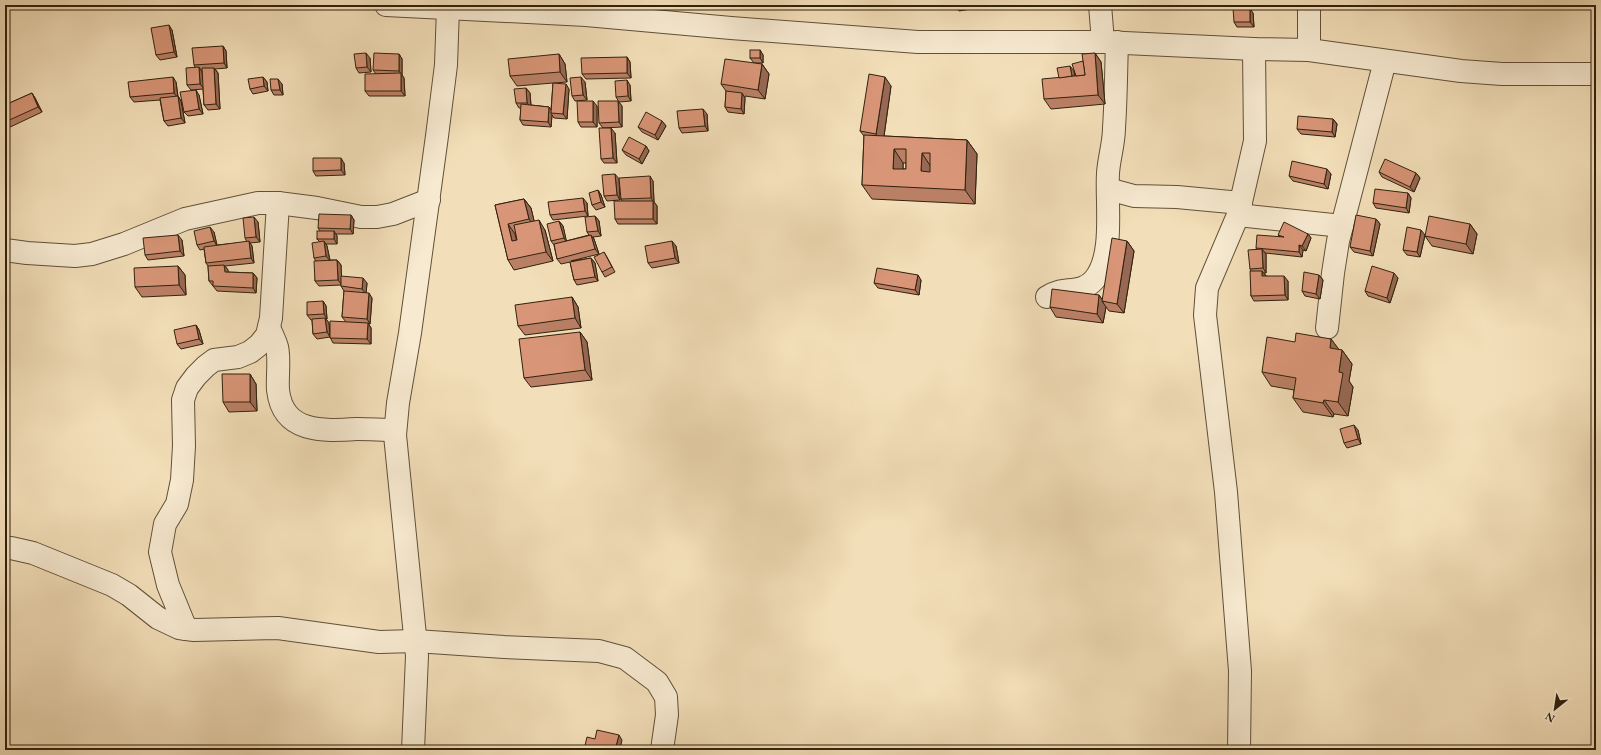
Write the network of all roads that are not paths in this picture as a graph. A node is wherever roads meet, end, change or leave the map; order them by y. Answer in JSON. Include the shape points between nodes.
{"nodes":[{"id":1,"x":386,"y":5,"type":"edge"},
{"id":2,"x":1100,"y":5,"type":"edge"},
{"id":3,"x":1309,"y":5,"type":"edge"},
{"id":4,"x":448,"y":8,"type":"junction"},
{"id":5,"x":586,"y":10,"type":"edge"},
{"id":6,"x":1110,"y":42,"type":"junction"},
{"id":7,"x":1254,"y":49,"type":"junction"},
{"id":8,"x":1309,"y":50,"type":"junction"},
{"id":9,"x":1385,"y":61,"type":"junction"},
{"id":10,"x":1596,"y":74,"type":"edge"},
{"id":11,"x":1108,"y":189,"type":"junction"},
{"id":12,"x":429,"y":200,"type":"junction"},
{"id":13,"x":278,"y":203,"type":"junction"},
{"id":14,"x":1240,"y":209,"type":"junction"},
{"id":15,"x":1342,"y":226,"type":"junction"},
{"id":16,"x":5,"y":250,"type":"edge"},
{"id":17,"x":1047,"y":297,"type":"dead end"},
{"id":18,"x":269,"y":327,"type":"junction"},
{"id":19,"x":1327,"y":328,"type":"dead end"},
{"id":20,"x":395,"y":430,"type":"junction"},
{"id":21,"x":5,"y":549,"type":"edge"},
{"id":22,"x":186,"y":629,"type":"junction"},
{"id":23,"x":416,"y":641,"type":"junction"},
{"id":24,"x":1240,"y":748,"type":"edge"},
{"id":25,"x":413,"y":750,"type":"edge"},
{"id":26,"x":662,"y":750,"type":"edge"}],
"edges":[{"from":1,"to":4,"type":"street"},
{"from":2,"to":6,"type":"street"},
{"from":3,"to":8,"type":"street"},
{"from":4,"to":5,"type":"street"},
{"from":4,"to":12,"type":"street","via":[[446,65]]},
{"from":5,"to":6,"type":"street","via":[[731,28],[918,42]]},
{"from":6,"to":7,"type":"street"},
{"from":6,"to":11,"type":"street","via":[[1114,129]]},
{"from":7,"to":8,"type":"street"},
{"from":7,"to":14,"type":"street","via":[[1255,141]]},
{"from":8,"to":9,"type":"street"},
{"from":9,"to":10,"type":"street","via":[[1461,72]]},
{"from":9,"to":15,"type":"street"},
{"from":11,"to":14,"type":"street","via":[[1134,196],[1177,197]]},
{"from":11,"to":17,"type":"street","via":[[1108,221],[1101,268],[1087,286],[1060,290]]},
{"from":12,"to":13,"type":"street","via":[[393,214],[377,217],[360,217]]},
{"from":12,"to":20,"type":"street"},
{"from":13,"to":16,"type":"street","via":[[258,203],[185,219],[92,254],[75,256]]},
{"from":13,"to":18,"type":"street"},
{"from":14,"to":15,"type":"street"},
{"from":14,"to":24,"type":"street","via":[[1207,288],[1205,315],[1226,492],[1240,671]]},
{"from":15,"to":19,"type":"street","via":[[1333,273]]},
{"from":18,"to":20,"type":"street","via":[[277,348],[278,390],[281,404],[288,417],[316,430]]},
{"from":18,"to":22,"type":"street","via":[[267,335],[250,352],[238,357],[214,360],[206,366],[187,388],[183,400],[182,480],[177,504],[165,524],[160,552],[168,585]]},
{"from":20,"to":23,"type":"street"},
{"from":21,"to":22,"type":"street","via":[[33,553],[112,585],[158,618]]},
{"from":22,"to":23,"type":"street","via":[[278,628],[379,642]]},
{"from":23,"to":25,"type":"street"},
{"from":23,"to":26,"type":"street","via":[[599,651],[625,658],[657,682],[666,697],[667,715]]}]}
